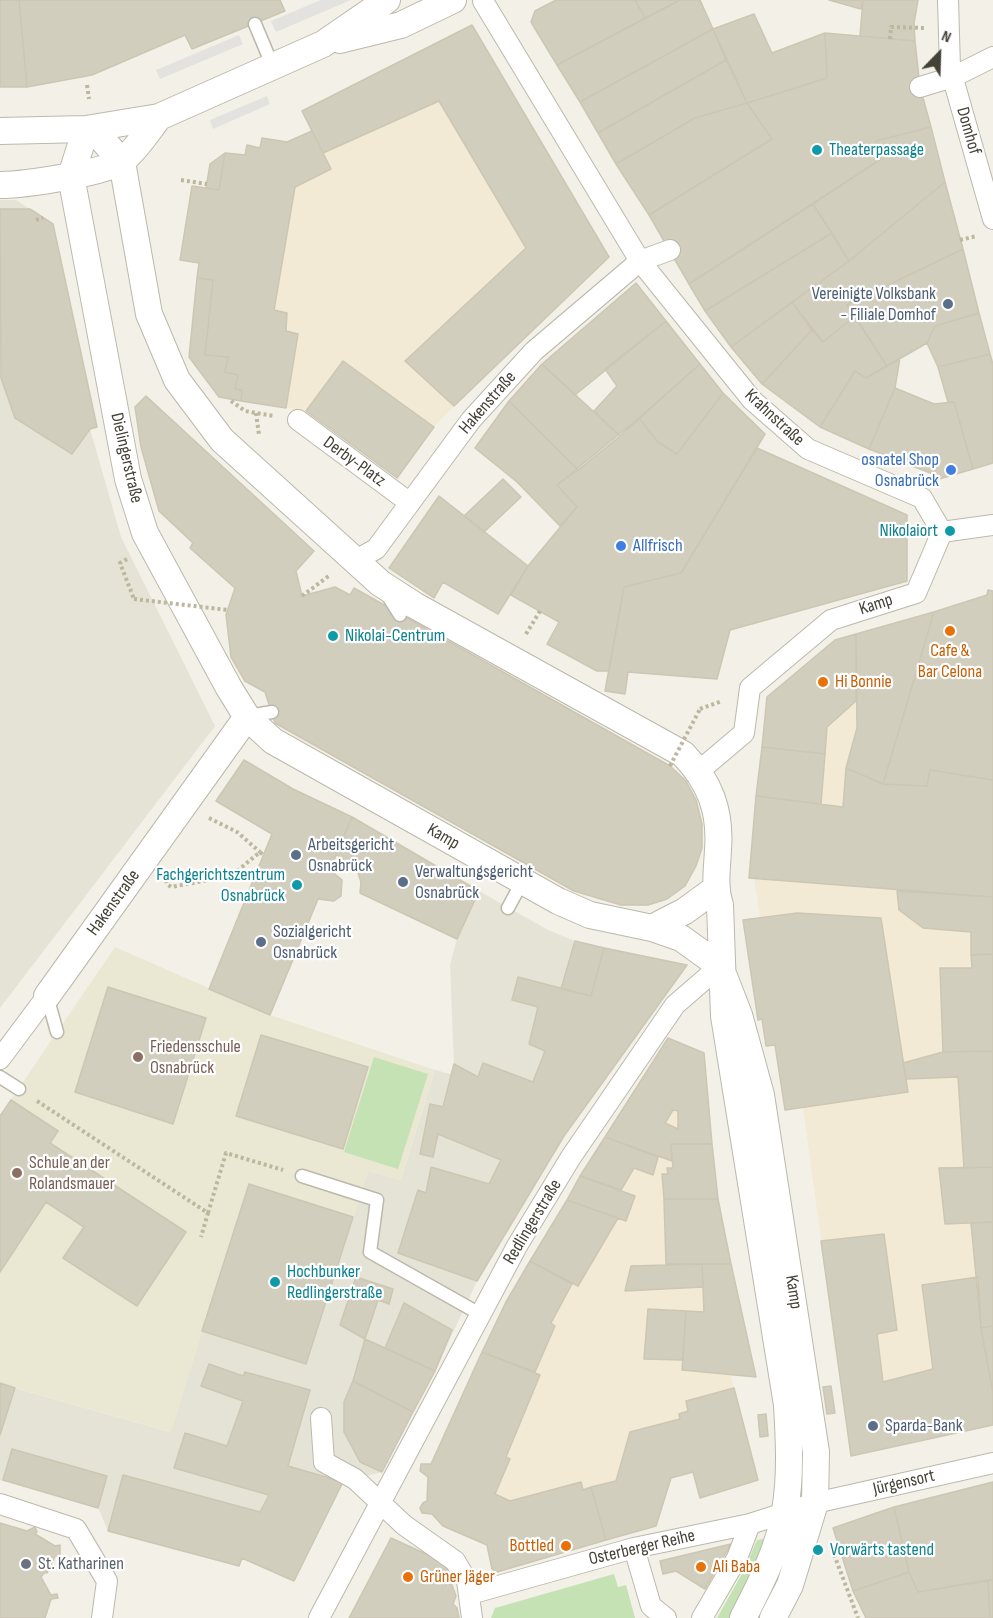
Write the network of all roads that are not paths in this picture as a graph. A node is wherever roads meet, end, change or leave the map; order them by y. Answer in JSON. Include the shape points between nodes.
{"nodes":[{"id":1,"x":387,"y":0,"type":"edge"},
{"id":2,"x":453,"y":0,"type":"edge"},
{"id":3,"x":483,"y":0,"type":"edge"},
{"id":4,"x":948,"y":0,"type":"edge"},
{"id":5,"x":255,"y":24,"type":"dead end"},
{"id":6,"x":322,"y":44,"type":"junction"},
{"id":7,"x":993,"y":57,"type":"edge"},
{"id":8,"x":273,"y":67,"type":"junction"},
{"id":9,"x":953,"y":78,"type":"junction"},
{"id":10,"x":920,"y":87,"type":"dead end"},
{"id":11,"x":159,"y":117,"type":"junction"},
{"id":12,"x":90,"y":129,"type":"junction"},
{"id":13,"x":0,"y":131,"type":"edge"},
{"id":14,"x":122,"y":162,"type":"junction"},
{"id":15,"x":71,"y":176,"type":"junction"},
{"id":16,"x":0,"y":185,"type":"edge"},
{"id":17,"x":993,"y":219,"type":"edge"},
{"id":18,"x":670,"y":250,"type":"dead end"},
{"id":19,"x":640,"y":261,"type":"junction"},
{"id":20,"x":298,"y":420,"type":"road end"},
{"id":21,"x":410,"y":503,"type":"junction"},
{"id":22,"x":993,"y":525,"type":"edge"},
{"id":23,"x":942,"y":532,"type":"junction"},
{"id":24,"x":354,"y":561,"type":"junction"},
{"id":25,"x":380,"y":583,"type":"junction"},
{"id":26,"x":400,"y":615,"type":"dead end"},
{"id":27,"x":259,"y":714,"type":"junction"},
{"id":28,"x":699,"y":771,"type":"junction"},
{"id":29,"x":522,"y":882,"type":"junction"},
{"id":30,"x":715,"y":890,"type":"junction"},
{"id":31,"x":508,"y":908,"type":"dead end"},
{"id":32,"x":652,"y":928,"type":"junction"},
{"id":33,"x":720,"y":966,"type":"junction"},
{"id":34,"x":47,"y":996,"type":"junction"},
{"id":35,"x":57,"y":1032,"type":"dead end"},
{"id":36,"x":0,"y":1059,"type":"edge"},
{"id":37,"x":0,"y":1077,"type":"edge"},
{"id":38,"x":19,"y":1089,"type":"road end"},
{"id":39,"x":302,"y":1176,"type":"road end"},
{"id":40,"x":480,"y":1314,"type":"junction"},
{"id":41,"x":321,"y":1418,"type":"dead end"},
{"id":42,"x":993,"y":1463,"type":"edge"},
{"id":43,"x":825,"y":1501,"type":"junction"},
{"id":44,"x":382,"y":1503,"type":"junction"},
{"id":45,"x":0,"y":1504,"type":"edge"},
{"id":46,"x":785,"y":1513,"type":"junction"},
{"id":47,"x":750,"y":1524,"type":"junction"},
{"id":48,"x":634,"y":1548,"type":"junction"},
{"id":49,"x":470,"y":1594,"type":"junction"},
{"id":50,"x":102,"y":1618,"type":"edge"},
{"id":51,"x":319,"y":1618,"type":"edge"},
{"id":52,"x":472,"y":1618,"type":"edge"},
{"id":53,"x":666,"y":1618,"type":"edge"},
{"id":54,"x":702,"y":1618,"type":"edge"},
{"id":55,"x":743,"y":1618,"type":"edge"},
{"id":56,"x":773,"y":1618,"type":"edge"}],
"edges":[{"from":1,"to":6,"type":"street"},
{"from":2,"to":6,"type":"street","via":[[401,25]]},
{"from":3,"to":19,"type":"street","name":"Krahnstraße"},
{"from":4,"to":9,"type":"street","name":"Domhof"},
{"from":5,"to":8,"type":"lane"},
{"from":6,"to":8,"type":"street"},
{"from":7,"to":9,"type":"street"},
{"from":8,"to":11,"type":"street"},
{"from":9,"to":10,"type":"street"},
{"from":9,"to":17,"type":"street","name":"Domhof"},
{"from":11,"to":12,"type":"street"},
{"from":11,"to":14,"type":"street"},
{"from":12,"to":13,"type":"street"},
{"from":12,"to":14,"type":"street"},
{"from":12,"to":15,"type":"street","name":"Dielingerstraße"},
{"from":14,"to":15,"type":"street"},
{"from":14,"to":24,"type":"street","via":[[150,314],[177,380],[222,440]]},
{"from":15,"to":16,"type":"street","via":[[24,185]]},
{"from":15,"to":27,"type":"street","name":"Dielingerstraße","via":[[128,479],[146,533],[222,676]]},
{"from":18,"to":19,"type":"street"},
{"from":19,"to":21,"type":"street","name":"Hakenstraße","via":[[534,351],[471,420]]},
{"from":19,"to":23,"type":"street","name":"Krahnstraße","via":[[752,400],[808,449],[922,498]]},
{"from":20,"to":21,"type":"street","name":"Derby-Platz"},
{"from":21,"to":24,"type":"street","name":"Hakenstraße","via":[[376,549]]},
{"from":22,"to":23,"type":"street"},
{"from":23,"to":28,"type":"street","name":"Kamp","via":[[916,592],[831,620],[750,688],[744,733]]},
{"from":24,"to":25,"type":"street","name":"Kamp"},
{"from":25,"to":26,"type":"lane"},
{"from":25,"to":28,"type":"street","name":"Kamp","via":[[683,754]]},
{"from":27,"to":29,"type":"street","name":"Kamp","via":[[273,741]]},
{"from":27,"to":34,"type":"street","name":"Hakenstraße","via":[[186,803]]},
{"from":28,"to":30,"type":"street","name":"Kamp","via":[[711,790],[717,813]]},
{"from":29,"to":31,"type":"lane"},
{"from":29,"to":32,"type":"street","name":"Kamp","via":[[590,915]]},
{"from":30,"to":32,"type":"street","via":[[685,912]]},
{"from":30,"to":33,"type":"street","name":"Kamp","via":[[720,905]]},
{"from":32,"to":33,"type":"street","name":"Kamp","via":[[681,938]]},
{"from":33,"to":40,"type":"street","name":"Redlingerstraße","via":[[675,1005],[571,1157]]},
{"from":33,"to":43,"type":"street","name":"Kamp","via":[[739,1015],[761,1095]]},
{"from":33,"to":46,"type":"street","name":"Kamp","via":[[724,1016],[787,1405]]},
{"from":34,"to":35,"type":"lane"},
{"from":34,"to":36,"type":"street","name":"Hakenstraße"},
{"from":37,"to":38,"type":"lane"},
{"from":39,"to":40,"type":"lane","via":[[377,1200],[370,1252]]},
{"from":40,"to":44,"type":"street","name":"Redlingerstraße"},
{"from":41,"to":44,"type":"street","via":[[324,1462],[355,1479]]},
{"from":42,"to":43,"type":"street","name":"Jürgensort"},
{"from":43,"to":46,"type":"street","name":"Osterberger Reihe"},
{"from":43,"to":56,"type":"street","name":"Kamp"},
{"from":44,"to":49,"type":"street","via":[[404,1525],[455,1561]]},
{"from":44,"to":51,"type":"street","name":"Redlingerstraße"},
{"from":45,"to":50,"type":"street","via":[[76,1530],[107,1581]]},
{"from":46,"to":47,"type":"street","name":"Osterberger Reihe"},
{"from":46,"to":55,"type":"street","name":"Kamp","via":[[764,1579]]},
{"from":47,"to":48,"type":"street","name":"Osterberger Reihe"},
{"from":47,"to":54,"type":"street","via":[[737,1558]]},
{"from":48,"to":49,"type":"street","name":"Osterberger Reihe"},
{"from":48,"to":53,"type":"street","via":[[651,1606]]},
{"from":49,"to":52,"type":"street"}]}
